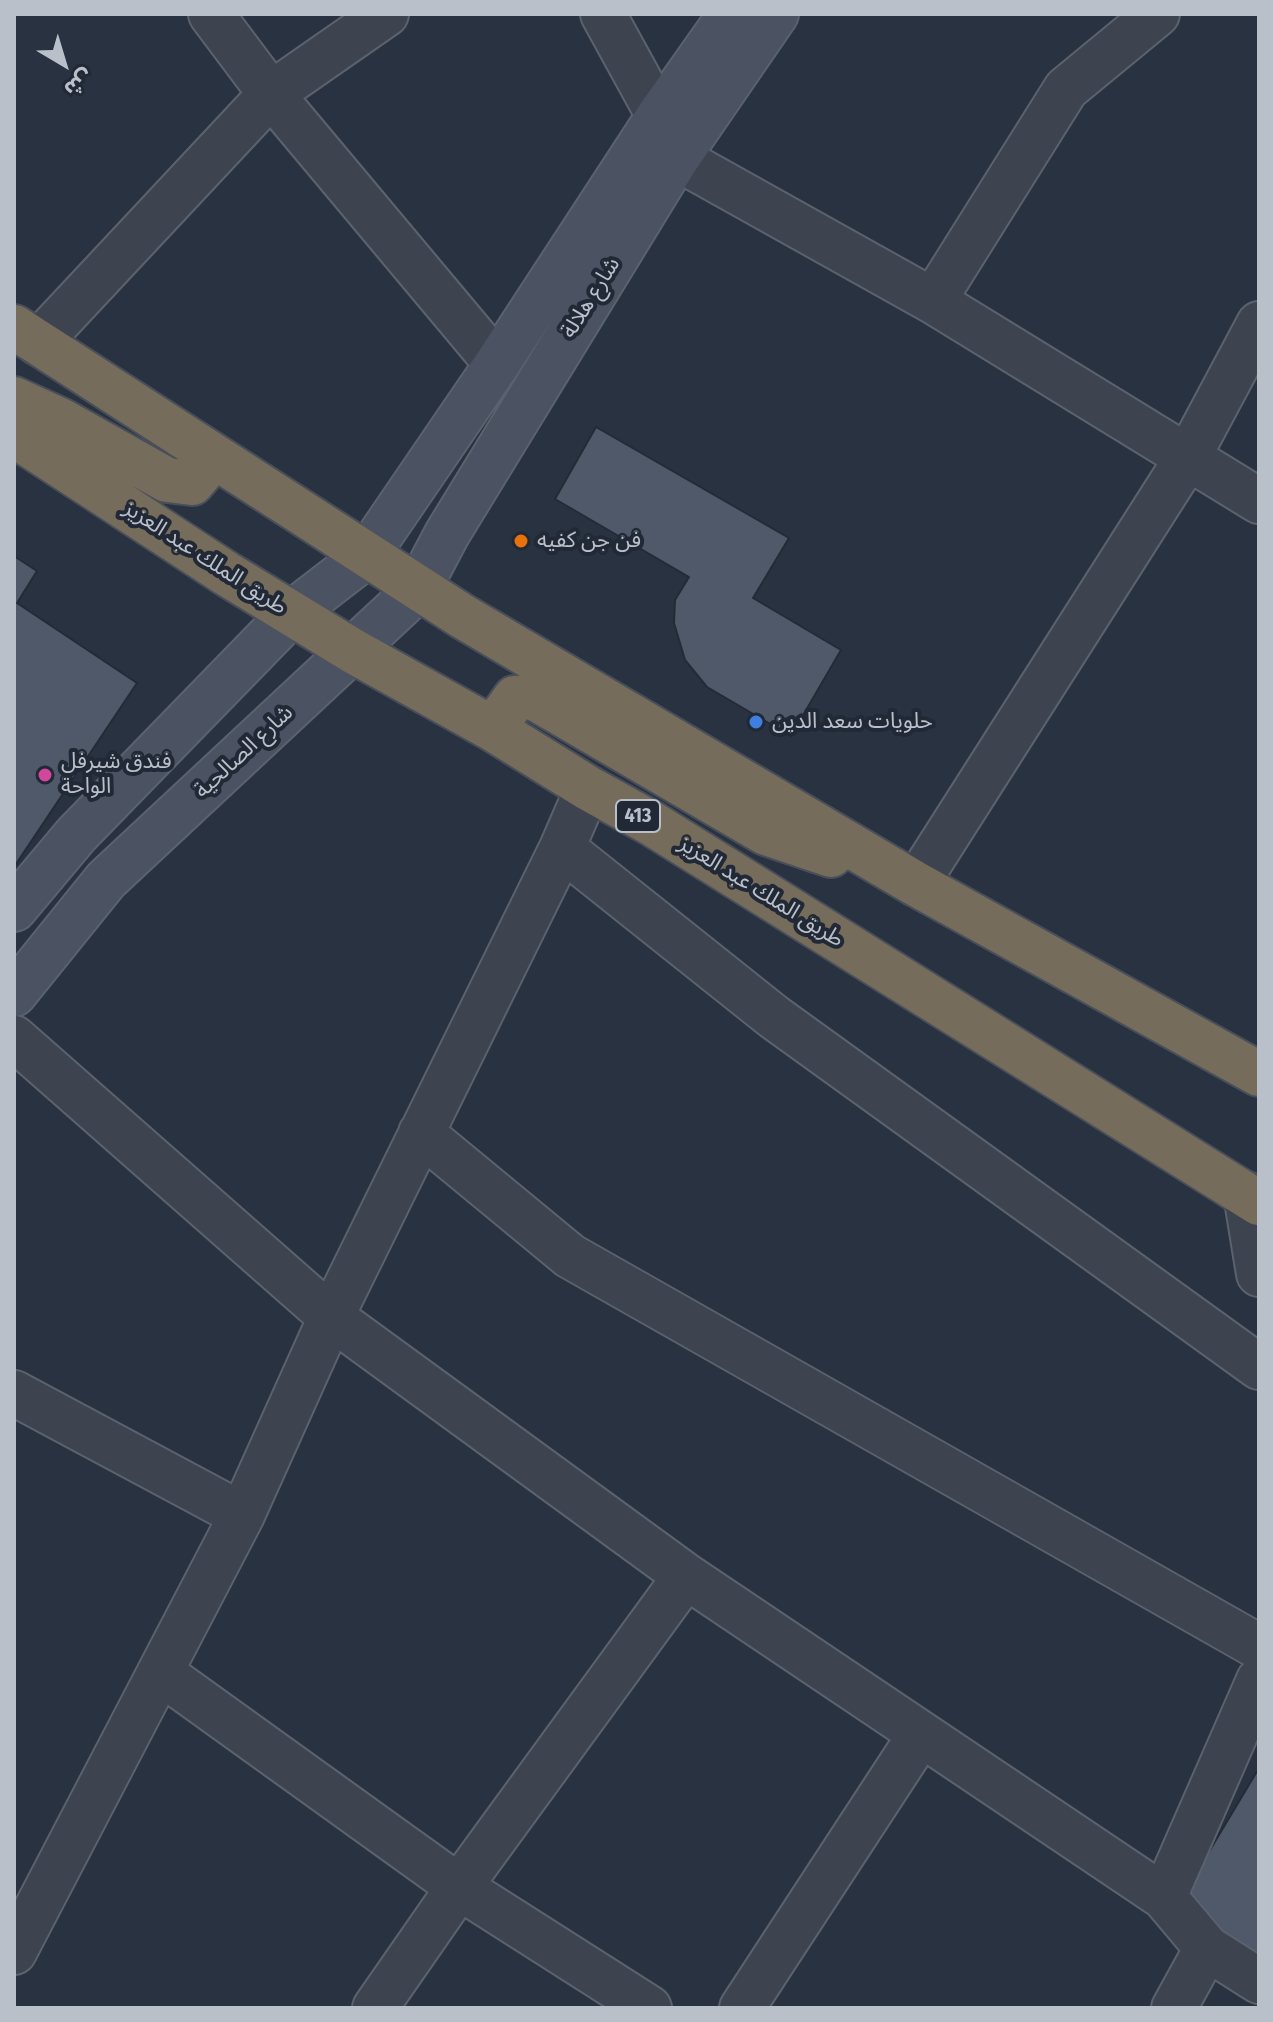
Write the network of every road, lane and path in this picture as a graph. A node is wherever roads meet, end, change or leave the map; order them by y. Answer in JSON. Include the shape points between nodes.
{"nodes":[{"id":1,"x":211,"y":14,"type":"edge"},
{"id":2,"x":386,"y":14,"type":"edge"},
{"id":3,"x":603,"y":14,"type":"edge"},
{"id":4,"x":731,"y":14,"type":"edge"},
{"id":5,"x":776,"y":14,"type":"edge"},
{"id":6,"x":1157,"y":14,"type":"edge"},
{"id":7,"x":271,"y":94,"type":"junction"},
{"id":8,"x":659,"y":116,"type":"junction"},
{"id":9,"x":677,"y":158,"type":"junction"},
{"id":10,"x":933,"y":301,"type":"junction"},
{"id":11,"x":1259,"y":324,"type":"edge"},
{"id":12,"x":26,"y":335,"type":"edge"},
{"id":13,"x":497,"y":364,"type":"junction"},
{"id":14,"x":14,"y":399,"type":"edge"},
{"id":15,"x":14,"y":435,"type":"edge"},
{"id":16,"x":214,"y":457,"type":"junction"},
{"id":17,"x":1188,"y":457,"type":"junction"},
{"id":18,"x":1259,"y":501,"type":"edge"},
{"id":19,"x":366,"y":556,"type":"junction"},
{"id":20,"x":418,"y":589,"type":"junction"},
{"id":21,"x":292,"y":613,"type":"junction"},
{"id":22,"x":353,"y":651,"type":"junction"},
{"id":23,"x":493,"y":729,"type":"junction"},
{"id":24,"x":588,"y":788,"type":"junction"},
{"id":25,"x":562,"y":848,"type":"junction"},
{"id":26,"x":916,"y":884,"type":"junction"},
{"id":27,"x":14,"y":909,"type":"edge"},
{"id":28,"x":14,"y":994,"type":"edge"},
{"id":29,"x":14,"y":1038,"type":"edge"},
{"id":30,"x":1259,"y":1074,"type":"edge"},
{"id":31,"x":421,"y":1133,"type":"junction"},
{"id":32,"x":1252,"y":1198,"type":"edge"},
{"id":33,"x":1259,"y":1274,"type":"edge"},
{"id":34,"x":331,"y":1317,"type":"junction"},
{"id":35,"x":1259,"y":1367,"type":"edge"},
{"id":36,"x":14,"y":1393,"type":"edge"},
{"id":37,"x":242,"y":1515,"type":"junction"},
{"id":38,"x":686,"y":1576,"type":"junction"},
{"id":39,"x":1259,"y":1647,"type":"edge"},
{"id":40,"x":160,"y":1672,"type":"junction"},
{"id":41,"x":1259,"y":1680,"type":"edge"},
{"id":42,"x":921,"y":1734,"type":"junction"},
{"id":43,"x":459,"y":1887,"type":"junction"},
{"id":44,"x":1164,"y":1897,"type":"junction"},
{"id":45,"x":1207,"y":1948,"type":"junction"},
{"id":46,"x":14,"y":1952,"type":"edge"},
{"id":47,"x":1259,"y":1981,"type":"edge"},
{"id":48,"x":375,"y":2008,"type":"edge"},
{"id":49,"x":649,"y":2008,"type":"edge"},
{"id":50,"x":742,"y":2008,"type":"edge"},
{"id":51,"x":1174,"y":2008,"type":"edge"}],
"edges":[{"from":1,"to":7,"type":"street"},
{"from":2,"to":7,"type":"street"},
{"from":3,"to":8,"type":"street"},
{"from":4,"to":8,"type":"street","name":"شارع هلالة"},
{"from":5,"to":9,"type":"street","name":"شارع هلالة"},
{"from":6,"to":10,"type":"street","via":[[1066,89]]},
{"from":7,"to":12,"type":"street"},
{"from":7,"to":13,"type":"street"},
{"from":8,"to":9,"type":"street"},
{"from":8,"to":13,"type":"street","name":"شارع هلالة"},
{"from":9,"to":10,"type":"street"},
{"from":9,"to":20,"type":"street","name":"شارع هلالة"},
{"from":10,"to":17,"type":"street"},
{"from":11,"to":17,"type":"street"},
{"from":12,"to":16,"type":"highway"},
{"from":13,"to":19,"type":"street","name":"شارع هلالة"},
{"from":14,"to":16,"type":"highway","via":[[167,480],[192,483]]},
{"from":15,"to":21,"type":"highway","name":"طريق الملك عبد العزيز","number":"413"},
{"from":16,"to":19,"type":"highway"},
{"from":17,"to":18,"type":"street"},
{"from":17,"to":26,"type":"street"},
{"from":19,"to":20,"type":"highway"},
{"from":19,"to":21,"type":"street"},
{"from":20,"to":22,"type":"street","name":"شارع الصالحية"},
{"from":20,"to":26,"type":"highway"},
{"from":21,"to":22,"type":"highway","name":"طريق الملك عبد العزيز","number":"413"},
{"from":21,"to":27,"type":"street","via":[[76,835]]},
{"from":22,"to":23,"type":"highway","name":"طريق الملك عبد العزيز","number":"413"},
{"from":22,"to":28,"type":"street","name":"شارع الصالحية","via":[[106,880]]},
{"from":23,"to":24,"type":"highway","name":"طريق الملك عبد العزيز","number":"413"},
{"from":23,"to":26,"type":"highway","via":[[515,698],[533,697],[766,833]]},
{"from":24,"to":25,"type":"street"},
{"from":24,"to":32,"type":"highway","name":"طريق الملك عبد العزيز","number":"413"},
{"from":25,"to":31,"type":"street"},
{"from":25,"to":35,"type":"street","via":[[774,1017]]},
{"from":26,"to":30,"type":"highway"},
{"from":29,"to":34,"type":"street"},
{"from":31,"to":34,"type":"street"},
{"from":31,"to":39,"type":"street","via":[[570,1256]]},
{"from":32,"to":33,"type":"street"},
{"from":34,"to":37,"type":"street"},
{"from":34,"to":38,"type":"street"},
{"from":36,"to":37,"type":"street"},
{"from":37,"to":40,"type":"street"},
{"from":38,"to":42,"type":"street"},
{"from":38,"to":43,"type":"street"},
{"from":40,"to":43,"type":"street"},
{"from":40,"to":46,"type":"street"},
{"from":41,"to":44,"type":"street"},
{"from":42,"to":44,"type":"street"},
{"from":42,"to":50,"type":"street"},
{"from":43,"to":48,"type":"street"},
{"from":43,"to":49,"type":"street"},
{"from":44,"to":45,"type":"street"},
{"from":45,"to":47,"type":"street"},
{"from":45,"to":51,"type":"street"}]}
